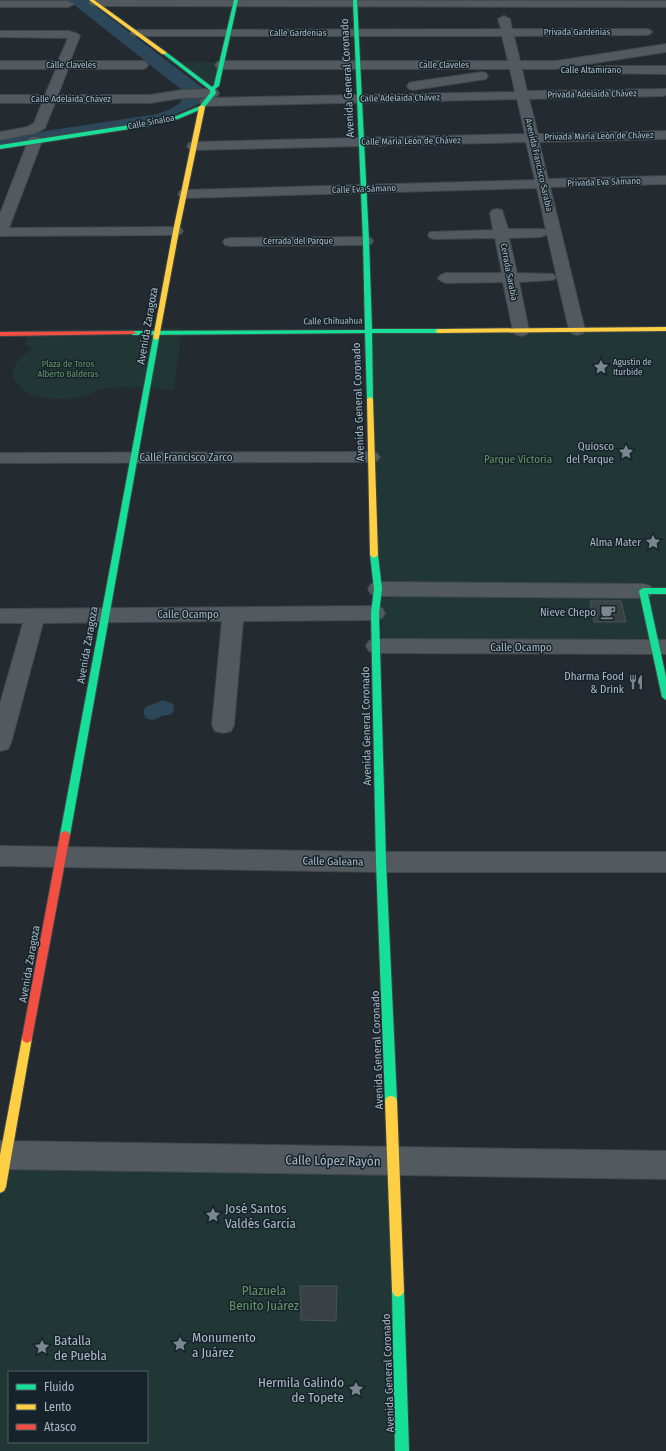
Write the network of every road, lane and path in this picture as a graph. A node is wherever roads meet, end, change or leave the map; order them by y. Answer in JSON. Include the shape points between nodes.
{"nodes":[{"id":1,"x":94,"y":1,"type":"edge"},
{"id":2,"x":235,"y":2,"type":"edge"},
{"id":3,"x":356,"y":2,"type":"edge"},
{"id":4,"x":501,"y":2,"type":"edge"},
{"id":5,"x":0,"y":4,"type":"edge"},
{"id":6,"x":68,"y":4,"type":"dead end"},
{"id":7,"x":665,"y":4,"type":"edge"},
{"id":8,"x":508,"y":32,"type":"junction"},
{"id":9,"x":646,"y":32,"type":"dead end"},
{"id":10,"x":136,"y":33,"type":"junction"},
{"id":11,"x":228,"y":33,"type":"junction"},
{"id":12,"x":357,"y":33,"type":"junction"},
{"id":13,"x":0,"y":34,"type":"edge"},
{"id":14,"x":666,"y":48,"type":"edge"},
{"id":15,"x":0,"y":65,"type":"edge"},
{"id":16,"x":63,"y":65,"type":"junction"},
{"id":17,"x":142,"y":65,"type":"dead end"},
{"id":18,"x":221,"y":65,"type":"junction"},
{"id":19,"x":359,"y":65,"type":"junction"},
{"id":20,"x":516,"y":68,"type":"junction"},
{"id":21,"x":666,"y":70,"type":"edge"},
{"id":22,"x":663,"y":92,"type":"dead end"},
{"id":23,"x":522,"y":95,"type":"junction"},
{"id":24,"x":360,"y":96,"type":"junction"},
{"id":25,"x":208,"y":97,"type":"junction"},
{"id":26,"x":0,"y":99,"type":"edge"},
{"id":27,"x":50,"y":99,"type":"junction"},
{"id":28,"x":666,"y":135,"type":"edge"},
{"id":29,"x":0,"y":136,"type":"edge"},
{"id":30,"x":532,"y":138,"type":"junction"},
{"id":31,"x":35,"y":141,"type":"junction"},
{"id":32,"x":362,"y":142,"type":"junction"},
{"id":33,"x":194,"y":146,"type":"junction"},
{"id":34,"x":0,"y":147,"type":"edge"},
{"id":35,"x":666,"y":180,"type":"edge"},
{"id":36,"x":543,"y":184,"type":"junction"},
{"id":37,"x":364,"y":189,"type":"junction"},
{"id":38,"x":185,"y":194,"type":"junction"},
{"id":39,"x":497,"y":213,"type":"dead end"},
{"id":40,"x":176,"y":231,"type":"junction"},
{"id":41,"x":0,"y":232,"type":"edge"},
{"id":42,"x":541,"y":232,"type":"dead end"},
{"id":43,"x":501,"y":233,"type":"junction"},
{"id":44,"x":435,"y":235,"type":"dead end"},
{"id":45,"x":366,"y":240,"type":"junction"},
{"id":46,"x":230,"y":242,"type":"dead end"},
{"id":47,"x":510,"y":277,"type":"junction"},
{"id":48,"x":548,"y":277,"type":"dead end"},
{"id":49,"x":446,"y":278,"type":"dead end"},
{"id":50,"x":666,"y":329,"type":"edge"},
{"id":51,"x":521,"y":330,"type":"junction"},
{"id":52,"x":577,"y":330,"type":"junction"},
{"id":53,"x":368,"y":331,"type":"junction"},
{"id":54,"x":0,"y":334,"type":"edge"},
{"id":55,"x":158,"y":334,"type":"junction"},
{"id":56,"x":371,"y":457,"type":"junction"},
{"id":57,"x":0,"y":458,"type":"edge"},
{"id":58,"x":135,"y":458,"type":"junction"},
{"id":59,"x":378,"y":589,"type":"junction"},
{"id":60,"x":643,"y":591,"type":"junction"},
{"id":61,"x":666,"y":591,"type":"edge"},
{"id":62,"x":375,"y":613,"type":"junction"},
{"id":63,"x":232,"y":614,"type":"junction"},
{"id":64,"x":105,"y":615,"type":"junction"},
{"id":65,"x":0,"y":616,"type":"edge"},
{"id":66,"x":34,"y":616,"type":"junction"},
{"id":67,"x":376,"y":646,"type":"junction"},
{"id":68,"x":660,"y":647,"type":"edge"},
{"id":69,"x":666,"y":698,"type":"edge"},
{"id":70,"x":223,"y":725,"type":"dead end"},
{"id":71,"x":0,"y":743,"type":"edge"},
{"id":72,"x":0,"y":856,"type":"edge"},
{"id":73,"x":61,"y":857,"type":"junction"},
{"id":74,"x":381,"y":862,"type":"junction"},
{"id":75,"x":666,"y":862,"type":"edge"},
{"id":76,"x":3,"y":1155,"type":"edge"},
{"id":77,"x":394,"y":1161,"type":"junction"},
{"id":78,"x":666,"y":1165,"type":"edge"},
{"id":79,"x":0,"y":1187,"type":"edge"},
{"id":80,"x":402,"y":1451,"type":"edge"}],
"edges":[{"from":1,"to":2,"type":"street"},
{"from":1,"to":10,"type":"street"},
{"from":2,"to":3,"type":"street"},
{"from":2,"to":11,"type":"street","name":"Avenida Zaragoza"},
{"from":3,"to":4,"type":"street"},
{"from":3,"to":12,"type":"street","name":"Avenida General Coronado"},
{"from":4,"to":7,"type":"street"},
{"from":4,"to":8,"type":"street","name":"Avenida Francisco Sarabia"},
{"from":5,"to":6,"type":"street"},
{"from":8,"to":9,"type":"street","name":"Privada Gardenias"},
{"from":8,"to":12,"type":"street","name":"Calle Gardenias"},
{"from":8,"to":20,"type":"street","name":"Avenida Francisco Sarabia"},
{"from":10,"to":11,"type":"street","name":"Calle Gardenias"},
{"from":10,"to":25,"type":"street"},
{"from":11,"to":12,"type":"street","name":"Calle Gardenias"},
{"from":11,"to":18,"type":"street","name":"Avenida Zaragoza"},
{"from":12,"to":19,"type":"street","name":"Avenida General Coronado"},
{"from":13,"to":16,"type":"street","via":[[74,36]]},
{"from":14,"to":20,"type":"street","name":"Calle Claveles","via":[[556,65]]},
{"from":15,"to":16,"type":"street","name":"Calle Claveles"},
{"from":16,"to":17,"type":"street","name":"Calle Claveles"},
{"from":16,"to":27,"type":"street"},
{"from":18,"to":19,"type":"street","name":"Calle Claveles"},
{"from":18,"to":25,"type":"street","name":"Avenida Zaragoza","via":[[216,86]]},
{"from":19,"to":20,"type":"street","name":"Calle Claveles"},
{"from":19,"to":24,"type":"street","name":"Avenida General Coronado"},
{"from":20,"to":21,"type":"street","name":"Calle Altamirano"},
{"from":20,"to":23,"type":"street","name":"Avenida Francisco Sarabia"},
{"from":20,"to":24,"type":"street","name":"Calle Claveles"},
{"from":22,"to":23,"type":"street","name":"Privada Adelaida Chávez"},
{"from":23,"to":24,"type":"street","name":"Calle Adelaida Chávez"},
{"from":23,"to":30,"type":"street","name":"Avenida Francisco Sarabia"},
{"from":24,"to":25,"type":"street","name":"Calle Adelaida Chávez"},
{"from":24,"to":32,"type":"street","name":"Avenida General Coronado"},
{"from":25,"to":27,"type":"street","name":"Calle Adelaida Chávez","via":[[182,94],[150,99]]},
{"from":25,"to":31,"type":"street","name":"Calle Sinaloa","via":[[176,118]]},
{"from":25,"to":33,"type":"street","name":"Avenida Zaragoza"},
{"from":26,"to":27,"type":"street","name":"Calle Adelaida Chávez"},
{"from":27,"to":29,"type":"street","via":[[40,125],[36,128]]},
{"from":28,"to":30,"type":"street","name":"Privada María León de Chávez"},
{"from":30,"to":32,"type":"street","name":"Calle María León de Chávez"},
{"from":30,"to":36,"type":"street","name":"Avenida Francisco Sarabia"},
{"from":31,"to":34,"type":"street","name":"Calle Sinaloa"},
{"from":31,"to":41,"type":"street"},
{"from":32,"to":33,"type":"street","name":"Calle María León de Chávez"},
{"from":32,"to":37,"type":"street","name":"Avenida General Coronado"},
{"from":33,"to":38,"type":"street","name":"Avenida Zaragoza"},
{"from":35,"to":36,"type":"street","name":"Privada Eva Sámano"},
{"from":36,"to":37,"type":"street","name":"Calle Eva Sámano"},
{"from":36,"to":52,"type":"street","name":"Avenida Francisco Sarabia"},
{"from":37,"to":38,"type":"street","name":"Calle Eva Sámano"},
{"from":37,"to":45,"type":"street","name":"Avenida General Coronado"},
{"from":38,"to":40,"type":"street","name":"Avenida Zaragoza"},
{"from":39,"to":43,"type":"street","name":"Cerrada Sarabia"},
{"from":40,"to":41,"type":"street"},
{"from":40,"to":55,"type":"street","name":"Avenida Zaragoza"},
{"from":42,"to":43,"type":"street"},
{"from":43,"to":44,"type":"street"},
{"from":43,"to":47,"type":"street","name":"Cerrada Sarabia"},
{"from":45,"to":46,"type":"street","name":"Cerrada del Parque"},
{"from":45,"to":53,"type":"street","name":"Avenida General Coronado"},
{"from":47,"to":48,"type":"street"},
{"from":47,"to":49,"type":"street"},
{"from":47,"to":51,"type":"street","name":"Cerrada Sarabia"},
{"from":50,"to":52,"type":"street","name":"Calle Chihuahua"},
{"from":51,"to":52,"type":"street","name":"Calle Chihuahua"},
{"from":51,"to":53,"type":"street","name":"Calle Chihuahua"},
{"from":53,"to":55,"type":"street","name":"Calle Chihuahua"},
{"from":53,"to":56,"type":"street","name":"Avenida General Coronado"},
{"from":54,"to":55,"type":"street","name":"Calle Chihuahua"},
{"from":55,"to":58,"type":"street","name":"Avenida Zaragoza"},
{"from":56,"to":58,"type":"street","name":"Calle Francisco Zarco"},
{"from":56,"to":59,"type":"street","name":"Avenida General Coronado","via":[[373,542]]},
{"from":57,"to":58,"type":"street","name":"Calle Francisco Zarco"},
{"from":58,"to":64,"type":"street","name":"Avenida Zaragoza"},
{"from":59,"to":60,"type":"street"},
{"from":59,"to":62,"type":"street","name":"Avenida General Coronado"},
{"from":60,"to":61,"type":"street"},
{"from":60,"to":68,"type":"street"},
{"from":62,"to":63,"type":"street","name":"Calle Ocampo"},
{"from":62,"to":67,"type":"street","name":"Avenida General Coronado"},
{"from":63,"to":64,"type":"street","name":"Calle Ocampo"},
{"from":63,"to":70,"type":"street"},
{"from":64,"to":66,"type":"street","name":"Calle Ocampo"},
{"from":64,"to":73,"type":"street","name":"Avenida Zaragoza"},
{"from":65,"to":66,"type":"street","name":"Calle Ocampo"},
{"from":66,"to":71,"type":"street"},
{"from":67,"to":68,"type":"street","name":"Calle Ocampo"},
{"from":67,"to":74,"type":"street","name":"Avenida General Coronado"},
{"from":68,"to":69,"type":"street"},
{"from":72,"to":73,"type":"street","name":"Calle Galeana"},
{"from":73,"to":74,"type":"street","name":"Calle Galeana"},
{"from":73,"to":76,"type":"street","name":"Avenida Zaragoza"},
{"from":74,"to":75,"type":"street","name":"Calle Galeana"},
{"from":74,"to":77,"type":"street","name":"Avenida General Coronado"},
{"from":76,"to":77,"type":"street","name":"Calle López Rayón"},
{"from":76,"to":79,"type":"street","name":"Avenida Zaragoza"},
{"from":77,"to":78,"type":"street","name":"Calle López Rayón"},
{"from":77,"to":80,"type":"street","name":"Avenida General Coronado"}]}
